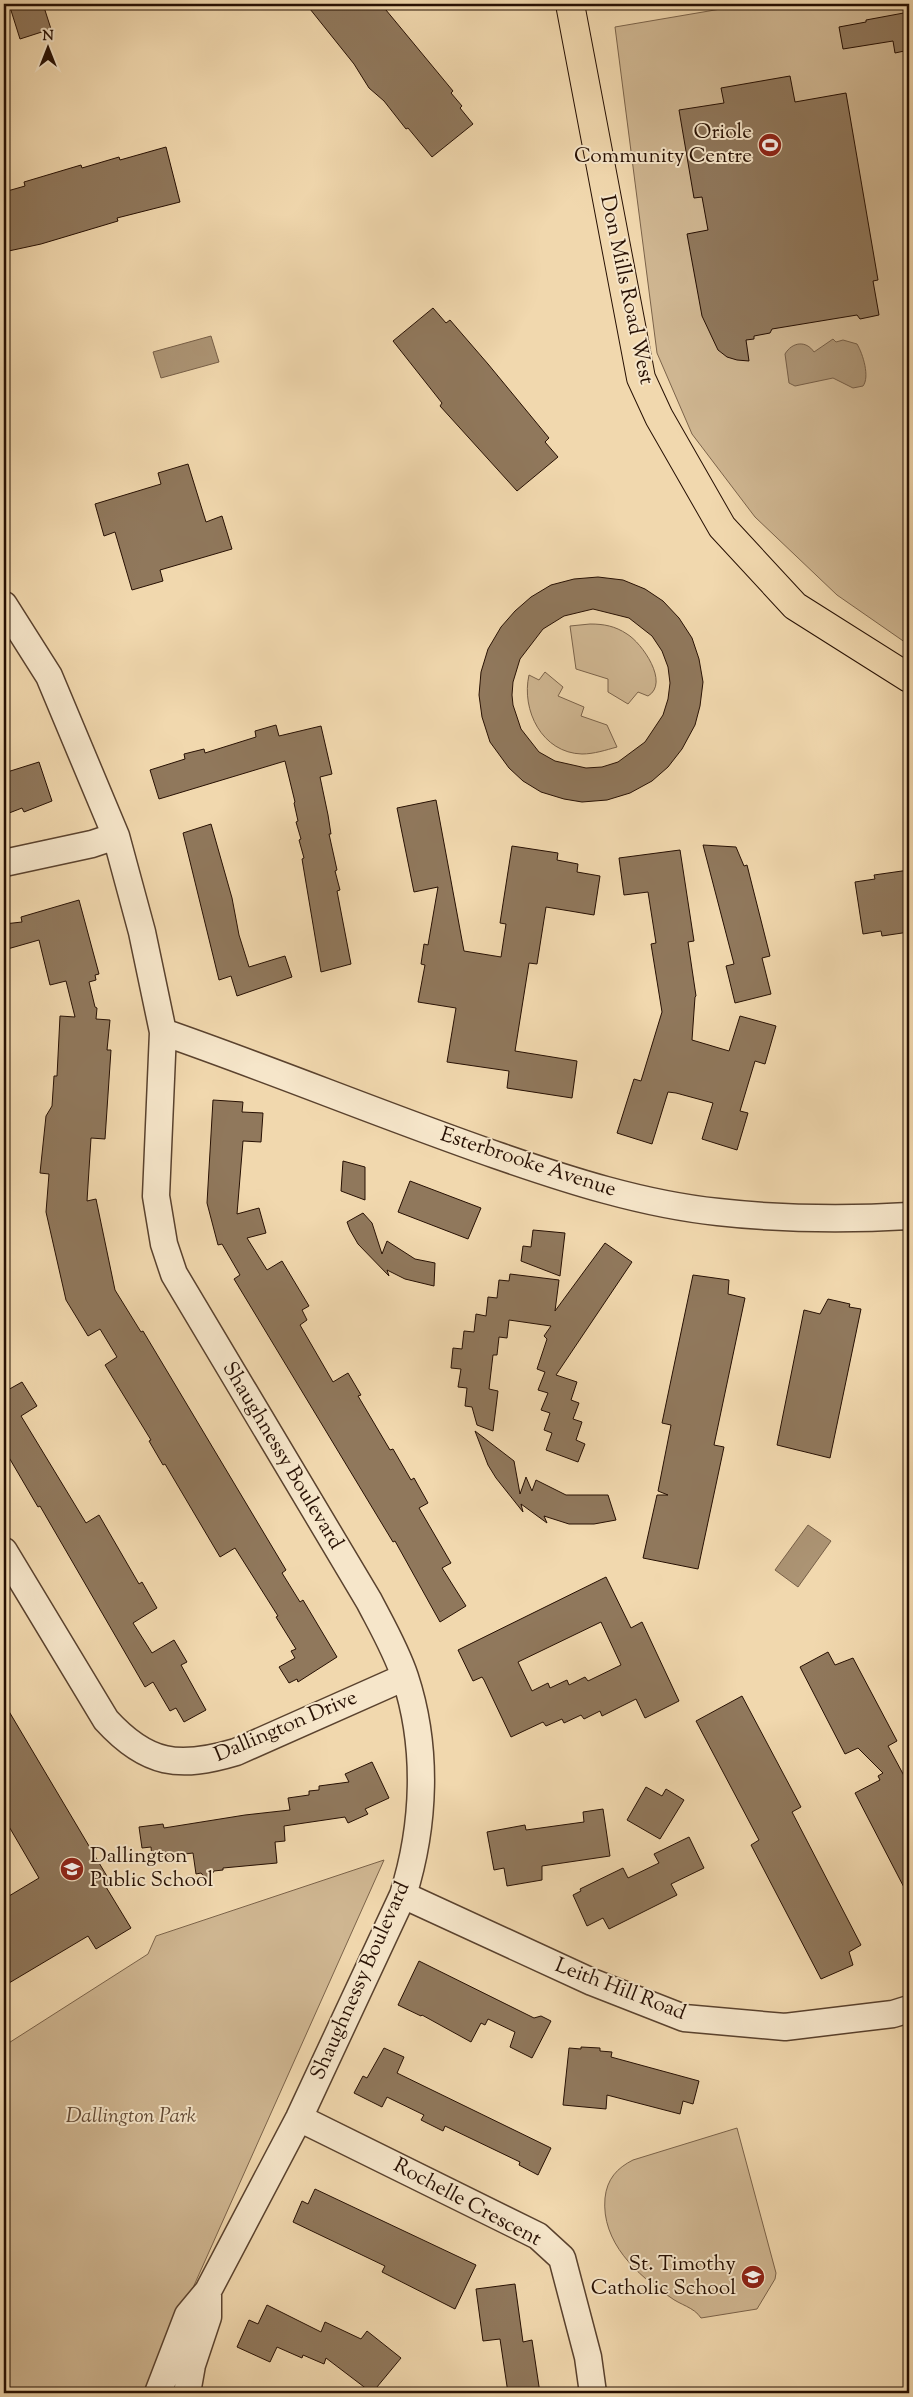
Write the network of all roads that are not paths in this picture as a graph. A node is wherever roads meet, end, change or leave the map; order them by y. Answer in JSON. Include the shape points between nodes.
{"nodes":[{"id":1,"x":570,"y":4,"type":"edge"},
{"id":2,"x":4,"y":605,"type":"edge"},
{"id":3,"x":909,"y":678,"type":"edge"},
{"id":4,"x":116,"y":836,"type":"junction"},
{"id":5,"x":4,"y":863,"type":"edge"},
{"id":6,"x":163,"y":1032,"type":"junction"},
{"id":7,"x":909,"y":1216,"type":"edge"},
{"id":8,"x":4,"y":1552,"type":"edge"},
{"id":9,"x":405,"y":1677,"type":"junction"},
{"id":10,"x":403,"y":1895,"type":"junction"},
{"id":11,"x":909,"y":2009,"type":"edge"},
{"id":12,"x":299,"y":2118,"type":"junction"},
{"id":13,"x":208,"y":2291,"type":"junction"},
{"id":14,"x":158,"y":2393,"type":"edge"},
{"id":15,"x":187,"y":2393,"type":"edge"},
{"id":16,"x":594,"y":2393,"type":"edge"}],
"edges":[{"from":1,"to":3,"type":"main road","name":"Don Mills Road West","via":[[641,378],[659,417],[722,527],[795,606]]},
{"from":2,"to":4,"type":"street","name":"Shaughnessy Boulevard","via":[[49,676]]},
{"from":4,"to":5,"type":"street"},
{"from":4,"to":6,"type":"street","name":"Shaughnessy Boulevard","via":[[142,932]]},
{"from":6,"to":7,"type":"street","name":"Esterbrooke Avenue","via":[[459,1142],[560,1177],[639,1198],[718,1212],[825,1219]]},
{"from":6,"to":9,"type":"street","name":"Shaughnessy Boulevard","via":[[156,1196],[164,1244],[174,1274],[368,1601]]},
{"from":8,"to":9,"type":"street","name":"Dallington Drive","via":[[106,1720],[131,1745],[158,1758],[206,1761],[236,1752]]},
{"from":9,"to":10,"type":"street","name":"Shaughnessy Boulevard","via":[[415,1712],[421,1794],[418,1829]]},
{"from":10,"to":11,"type":"street","name":"Leith Hill Road","via":[[592,1982],[684,2018],[786,2027],[893,2014]]},
{"from":10,"to":12,"type":"street","name":"Shaughnessy Boulevard"},
{"from":12,"to":13,"type":"street","name":"Shaughnessy Boulevard"},
{"from":12,"to":16,"type":"street","name":"Rochelle Crescent","via":[[538,2236],[562,2258]]},
{"from":13,"to":14,"type":"street","name":"Shaughnessy Boulevard","via":[[188,2315]]},
{"from":13,"to":15,"type":"street","name":"Shaughnessy Boulevard","via":[[208,2317],[192,2365]]}]}
